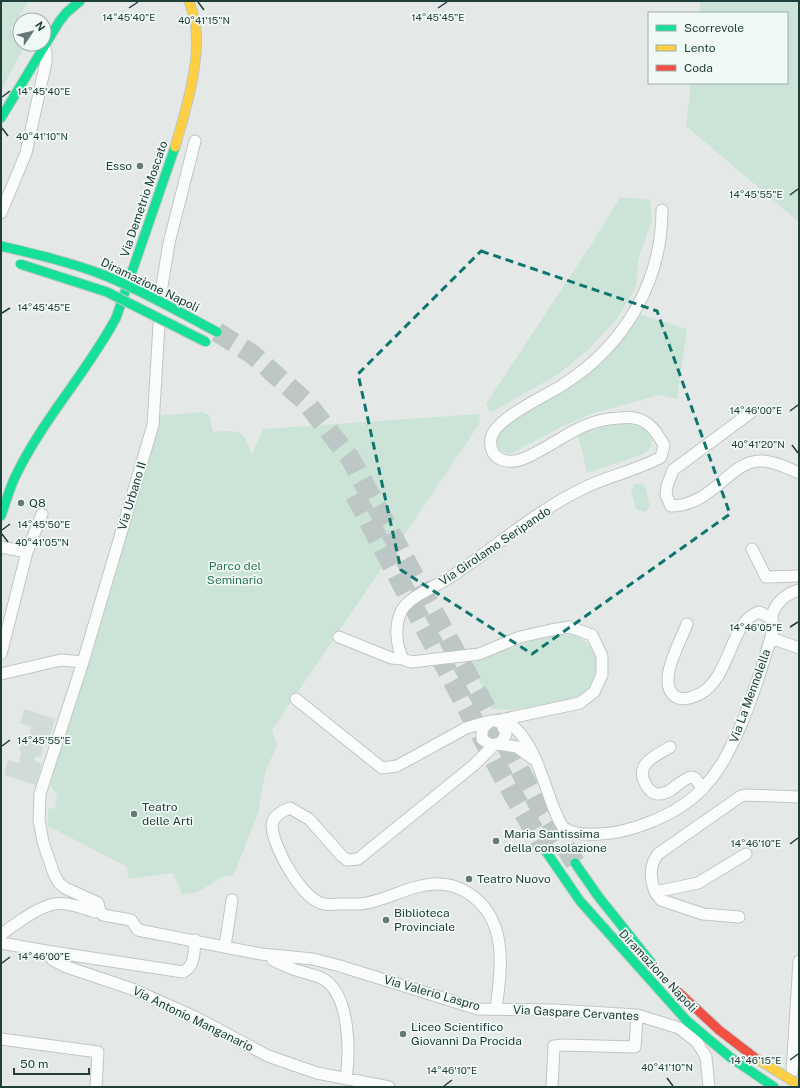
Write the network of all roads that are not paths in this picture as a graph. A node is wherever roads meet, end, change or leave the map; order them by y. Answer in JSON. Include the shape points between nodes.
{"nodes":[{"id":1,"x":80,"y":1,"type":"edge"},
{"id":2,"x":189,"y":1,"type":"edge"},
{"id":3,"x":52,"y":33,"type":"edge"},
{"id":4,"x":40,"y":52,"type":"edge"},
{"id":5,"x":46,"y":52,"type":"edge"},
{"id":6,"x":1,"y":118,"type":"edge"},
{"id":7,"x":195,"y":141,"type":"dead end"},
{"id":8,"x":662,"y":210,"type":"dead end"},
{"id":9,"x":1,"y":213,"type":"edge"},
{"id":10,"x":1,"y":246,"type":"edge"},
{"id":11,"x":8,"y":261,"type":"dead end"},
{"id":12,"x":161,"y":292,"type":"dead end"},
{"id":13,"x":159,"y":325,"type":"dead end"},
{"id":14,"x":217,"y":332,"type":"tunnel mouth"},
{"id":15,"x":211,"y":345,"type":"dead end"},
{"id":16,"x":750,"y":413,"type":"dead end"},
{"id":17,"x":799,"y":473,"type":"edge"},
{"id":18,"x":42,"y":514,"type":"dead end"},
{"id":19,"x":1,"y":516,"type":"edge"},
{"id":20,"x":1,"y":547,"type":"edge"},
{"id":21,"x":752,"y":549,"type":"dead end"},
{"id":22,"x":27,"y":552,"type":"junction"},
{"id":23,"x":799,"y":576,"type":"edge"},
{"id":24,"x":799,"y":590,"type":"edge"},
{"id":25,"x":772,"y":618,"type":"junction"},
{"id":26,"x":687,"y":624,"type":"dead end"},
{"id":27,"x":339,"y":637,"type":"dead end"},
{"id":28,"x":771,"y":638,"type":"junction"},
{"id":29,"x":799,"y":648,"type":"edge"},
{"id":30,"x":1,"y":654,"type":"edge"},
{"id":31,"x":403,"y":659,"type":"junction"},
{"id":32,"x":83,"y":662,"type":"junction"},
{"id":33,"x":1,"y":674,"type":"edge"},
{"id":34,"x":296,"y":699,"type":"dead end"},
{"id":35,"x":531,"y":715,"type":"junction"},
{"id":36,"x":495,"y":722,"type":"junction"},
{"id":37,"x":466,"y":728,"type":"junction"},
{"id":38,"x":515,"y":728,"type":"junction"},
{"id":39,"x":481,"y":734,"type":"junction"},
{"id":40,"x":499,"y":742,"type":"junction"},
{"id":41,"x":670,"y":748,"type":"dead end"},
{"id":42,"x":536,"y":761,"type":"junction"},
{"id":43,"x":474,"y":765,"type":"junction"},
{"id":44,"x":703,"y":789,"type":"junction"},
{"id":45,"x":799,"y":797,"type":"edge"},
{"id":46,"x":545,"y":850,"type":"tunnel mouth"},
{"id":47,"x":746,"y":854,"type":"dead end"},
{"id":48,"x":575,"y":863,"type":"tunnel mouth"},
{"id":49,"x":655,"y":892,"type":"junction"},
{"id":50,"x":232,"y":900,"type":"dead end"},
{"id":51,"x":100,"y":911,"type":"junction"},
{"id":52,"x":739,"y":917,"type":"dead end"},
{"id":53,"x":1,"y":936,"type":"edge"},
{"id":54,"x":195,"y":940,"type":"junction"},
{"id":55,"x":1,"y":943,"type":"edge"},
{"id":56,"x":225,"y":946,"type":"junction"},
{"id":57,"x":46,"y":952,"type":"junction"},
{"id":58,"x":261,"y":954,"type":"junction"},
{"id":59,"x":799,"y":961,"type":"edge"},
{"id":60,"x":662,"y":975,"type":"dead end"},
{"id":61,"x":674,"y":988,"type":"dead end"},
{"id":62,"x":496,"y":1008,"type":"junction"},
{"id":63,"x":638,"y":1014,"type":"junction"},
{"id":64,"x":1,"y":1039,"type":"edge"},
{"id":65,"x":792,"y":1072,"type":"dead end"},
{"id":66,"x":346,"y":1079,"type":"junction"},
{"id":67,"x":799,"y":1085,"type":"edge"},
{"id":68,"x":96,"y":1087,"type":"edge"},
{"id":69,"x":389,"y":1087,"type":"edge"},
{"id":70,"x":552,"y":1087,"type":"edge"},
{"id":71,"x":709,"y":1087,"type":"edge"},
{"id":72,"x":774,"y":1087,"type":"edge"}],
"edges":[{"from":1,"to":3,"type":"main road","via":[[66,13]]},
{"from":2,"to":19,"type":"main road","name":"Via Demetrio Moscato","via":[[195,16],[196,44],[187,104],[174,153],[116,318],[103,342],[81,371],[27,455],[16,474]]},
{"from":4,"to":6,"type":"main road"},
{"from":5,"to":9,"type":"street","via":[[46,62],[22,166]]},
{"from":7,"to":12,"type":"street","via":[[169,243]]},
{"from":8,"to":31,"type":"street","name":"Via Girolamo Seripando","via":[[660,246],[641,303],[624,329],[600,355],[565,384],[512,414],[499,425],[491,437],[490,450],[496,458],[510,462],[526,458],[577,427],[604,418],[630,417],[645,422],[655,431],[664,446],[660,457],[648,464],[582,488],[528,521],[450,577],[407,603],[397,620],[399,652]]},
{"from":10,"to":14,"type":"main road","name":"Diramazione Napoli","bridge":true,"via":[[60,260],[103,275],[162,302]]},
{"from":11,"to":15,"type":"main road","name":"Diramazione Napoli","bridge":true,"via":[[107,292]]},
{"from":13,"to":32,"type":"street","name":"Via Urbano II","via":[[153,426]]},
{"from":16,"to":17,"type":"street","via":[[673,470],[666,495],[671,506],[684,506],[704,497],[744,464],[761,460]]},
{"from":18,"to":22,"type":"street"},
{"from":20,"to":22,"type":"street"},
{"from":21,"to":23,"type":"street","via":[[766,577]]},
{"from":22,"to":30,"type":"street"},
{"from":24,"to":25,"type":"street","name":"Via La Mennolella","via":[[780,600]]},
{"from":25,"to":26,"type":"street","via":[[759,612],[747,618],[725,665],[713,683],[692,697],[679,698],[671,693],[667,683],[673,659]]},
{"from":25,"to":28,"type":"street","name":"Via La Mennolella"},
{"from":27,"to":31,"type":"street","via":[[391,658]]},
{"from":28,"to":29,"type":"street"},
{"from":28,"to":44,"type":"street","name":"Via La Mennolella","via":[[735,740],[716,774]]},
{"from":31,"to":35,"type":"street","via":[[419,662],[479,654],[520,637],[570,627],[592,635],[602,656],[602,675],[594,692],[580,703]]},
{"from":32,"to":33,"type":"street","via":[[61,660]]},
{"from":32,"to":51,"type":"street","name":"Via Urbano II","via":[[40,794],[39,820],[43,842],[59,883],[98,903]]},
{"from":34,"to":37,"type":"street","via":[[382,768],[397,766]]},
{"from":35,"to":36,"type":"street"},
{"from":35,"to":38,"type":"street"},
{"from":36,"to":37,"type":"street"},
{"from":36,"to":38,"type":"street","name":"Via La Mennolella"},
{"from":36,"to":39,"type":"street"},
{"from":36,"to":40,"type":"street","via":[[505,730]]},
{"from":37,"to":39,"type":"street","via":[[474,729]]},
{"from":38,"to":40,"type":"street"},
{"from":38,"to":42,"type":"street","name":"Via La Mennolella","via":[[528,743]]},
{"from":39,"to":40,"type":"street","via":[[487,744]]},
{"from":39,"to":43,"type":"street","via":[[481,748]]},
{"from":40,"to":42,"type":"street","name":"Via La Mennolella","via":[[523,749]]},
{"from":40,"to":43,"type":"street","name":"Via Valerio Laspro"},
{"from":41,"to":44,"type":"street","via":[[646,761],[643,766],[644,780],[649,790],[657,794],[666,793],[691,777]]},
{"from":42,"to":44,"type":"street","name":"Via La Mennolella","via":[[559,821],[573,832],[583,834],[628,831],[672,811]]},
{"from":43,"to":62,"type":"street","name":"Via Valerio Laspro","via":[[358,859],[347,860],[309,819],[290,808],[275,817],[272,826],[280,850],[298,885],[311,898],[324,904],[362,904],[423,885],[441,884],[463,889],[477,899],[493,918],[499,942]]},
{"from":45,"to":49,"type":"street","via":[[741,796],[658,854],[652,863],[651,882]]},
{"from":46,"to":72,"type":"main road","name":"Diramazione Napoli","via":[[580,901],[666,999],[708,1040]]},
{"from":47,"to":49,"type":"street","via":[[698,883]]},
{"from":48,"to":60,"type":"main road","name":"Diramazione Napoli","via":[[624,930]]},
{"from":49,"to":52,"type":"street","via":[[661,900],[703,914]]},
{"from":50,"to":56,"type":"street"},
{"from":51,"to":53,"type":"street","via":[[95,912],[66,903],[43,906]]},
{"from":51,"to":54,"type":"street","via":[[108,917],[131,920],[138,930]]},
{"from":54,"to":56,"type":"street"},
{"from":54,"to":57,"type":"street","via":[[193,963],[183,972]]},
{"from":55,"to":57,"type":"street","name":"Via Antonio Manganario"},
{"from":56,"to":58,"type":"street"},
{"from":57,"to":66,"type":"street","name":"Via Antonio Manganario","via":[[53,960],[64,966],[132,989],[197,1018],[268,1056],[310,1071]]},
{"from":58,"to":62,"type":"street","name":"Via Valerio Laspro","via":[[313,959],[478,1009]]},
{"from":58,"to":66,"type":"street","via":[[325,980],[336,990],[347,1038],[349,1059]]},
{"from":59,"to":65,"type":"street"},
{"from":61,"to":67,"type":"main road","name":"Diramazione Napoli","bridge":true,"via":[[756,1060]]},
{"from":62,"to":63,"type":"street","name":"Via Gaspare Cervantes"},
{"from":63,"to":70,"type":"street","via":[[635,1047],[554,1046]]},
{"from":63,"to":71,"type":"street","name":"Via Gaspare Cervantes","via":[[679,1028],[698,1042],[706,1057]]},
{"from":64,"to":68,"type":"street","via":[[98,1052]]},
{"from":66,"to":69,"type":"street","name":"Via Antonio Manganario"}]}
